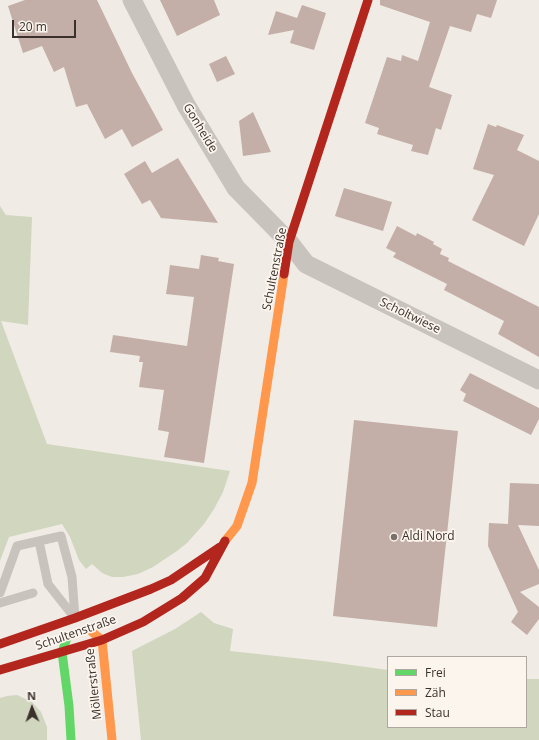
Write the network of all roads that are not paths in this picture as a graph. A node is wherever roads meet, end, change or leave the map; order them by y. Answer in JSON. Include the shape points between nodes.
{"nodes":[{"id":1,"x":132,"y":0,"type":"edge"},
{"id":2,"x":368,"y":0,"type":"edge"},
{"id":3,"x":289,"y":242,"type":"junction"},
{"id":4,"x":539,"y":380,"type":"edge"},
{"id":5,"x":39,"y":541,"type":"junction"},
{"id":6,"x":222,"y":545,"type":"junction"},
{"id":7,"x":0,"y":593,"type":"edge"},
{"id":8,"x":33,"y":593,"type":"dead end"},
{"id":9,"x":0,"y":603,"type":"edge"},
{"id":10,"x":81,"y":623,"type":"junction"},
{"id":11,"x":102,"y":640,"type":"junction"},
{"id":12,"x":0,"y":644,"type":"edge"},
{"id":13,"x":62,"y":652,"type":"junction"},
{"id":14,"x":0,"y":670,"type":"edge"},
{"id":15,"x":71,"y":740,"type":"edge"},
{"id":16,"x":112,"y":740,"type":"edge"}],
"edges":[{"from":1,"to":3,"type":"street","name":"Gonheide","via":[[186,105],[236,188]]},
{"from":2,"to":3,"type":"main road","name":"Schultenstraße"},
{"from":3,"to":4,"type":"street","name":"Scholtwiese","via":[[306,264]]},
{"from":3,"to":6,"type":"main road","name":"Schultenstraße","via":[[252,484],[237,526]]},
{"from":5,"to":7,"type":"lane","via":[[17,546]]},
{"from":5,"to":10,"type":"lane","via":[[48,584]]},
{"from":5,"to":10,"type":"lane","via":[[61,536]]},
{"from":6,"to":10,"type":"main road","name":"Schultenstraße","via":[[171,580]]},
{"from":6,"to":11,"type":"main road","name":"Schultenstraße","via":[[205,578],[182,598],[143,622]]},
{"from":8,"to":9,"type":"lane"},
{"from":10,"to":11,"type":"main road","name":"Möllerstraße"},
{"from":10,"to":12,"type":"main road","name":"Schultenstraße"},
{"from":10,"to":13,"type":"main road"},
{"from":11,"to":13,"type":"main road","name":"Schultenstraße"},
{"from":11,"to":16,"type":"main road","name":"Möllerstraße"},
{"from":13,"to":14,"type":"main road","name":"Schultenstraße"},
{"from":13,"to":15,"type":"main road"}]}
